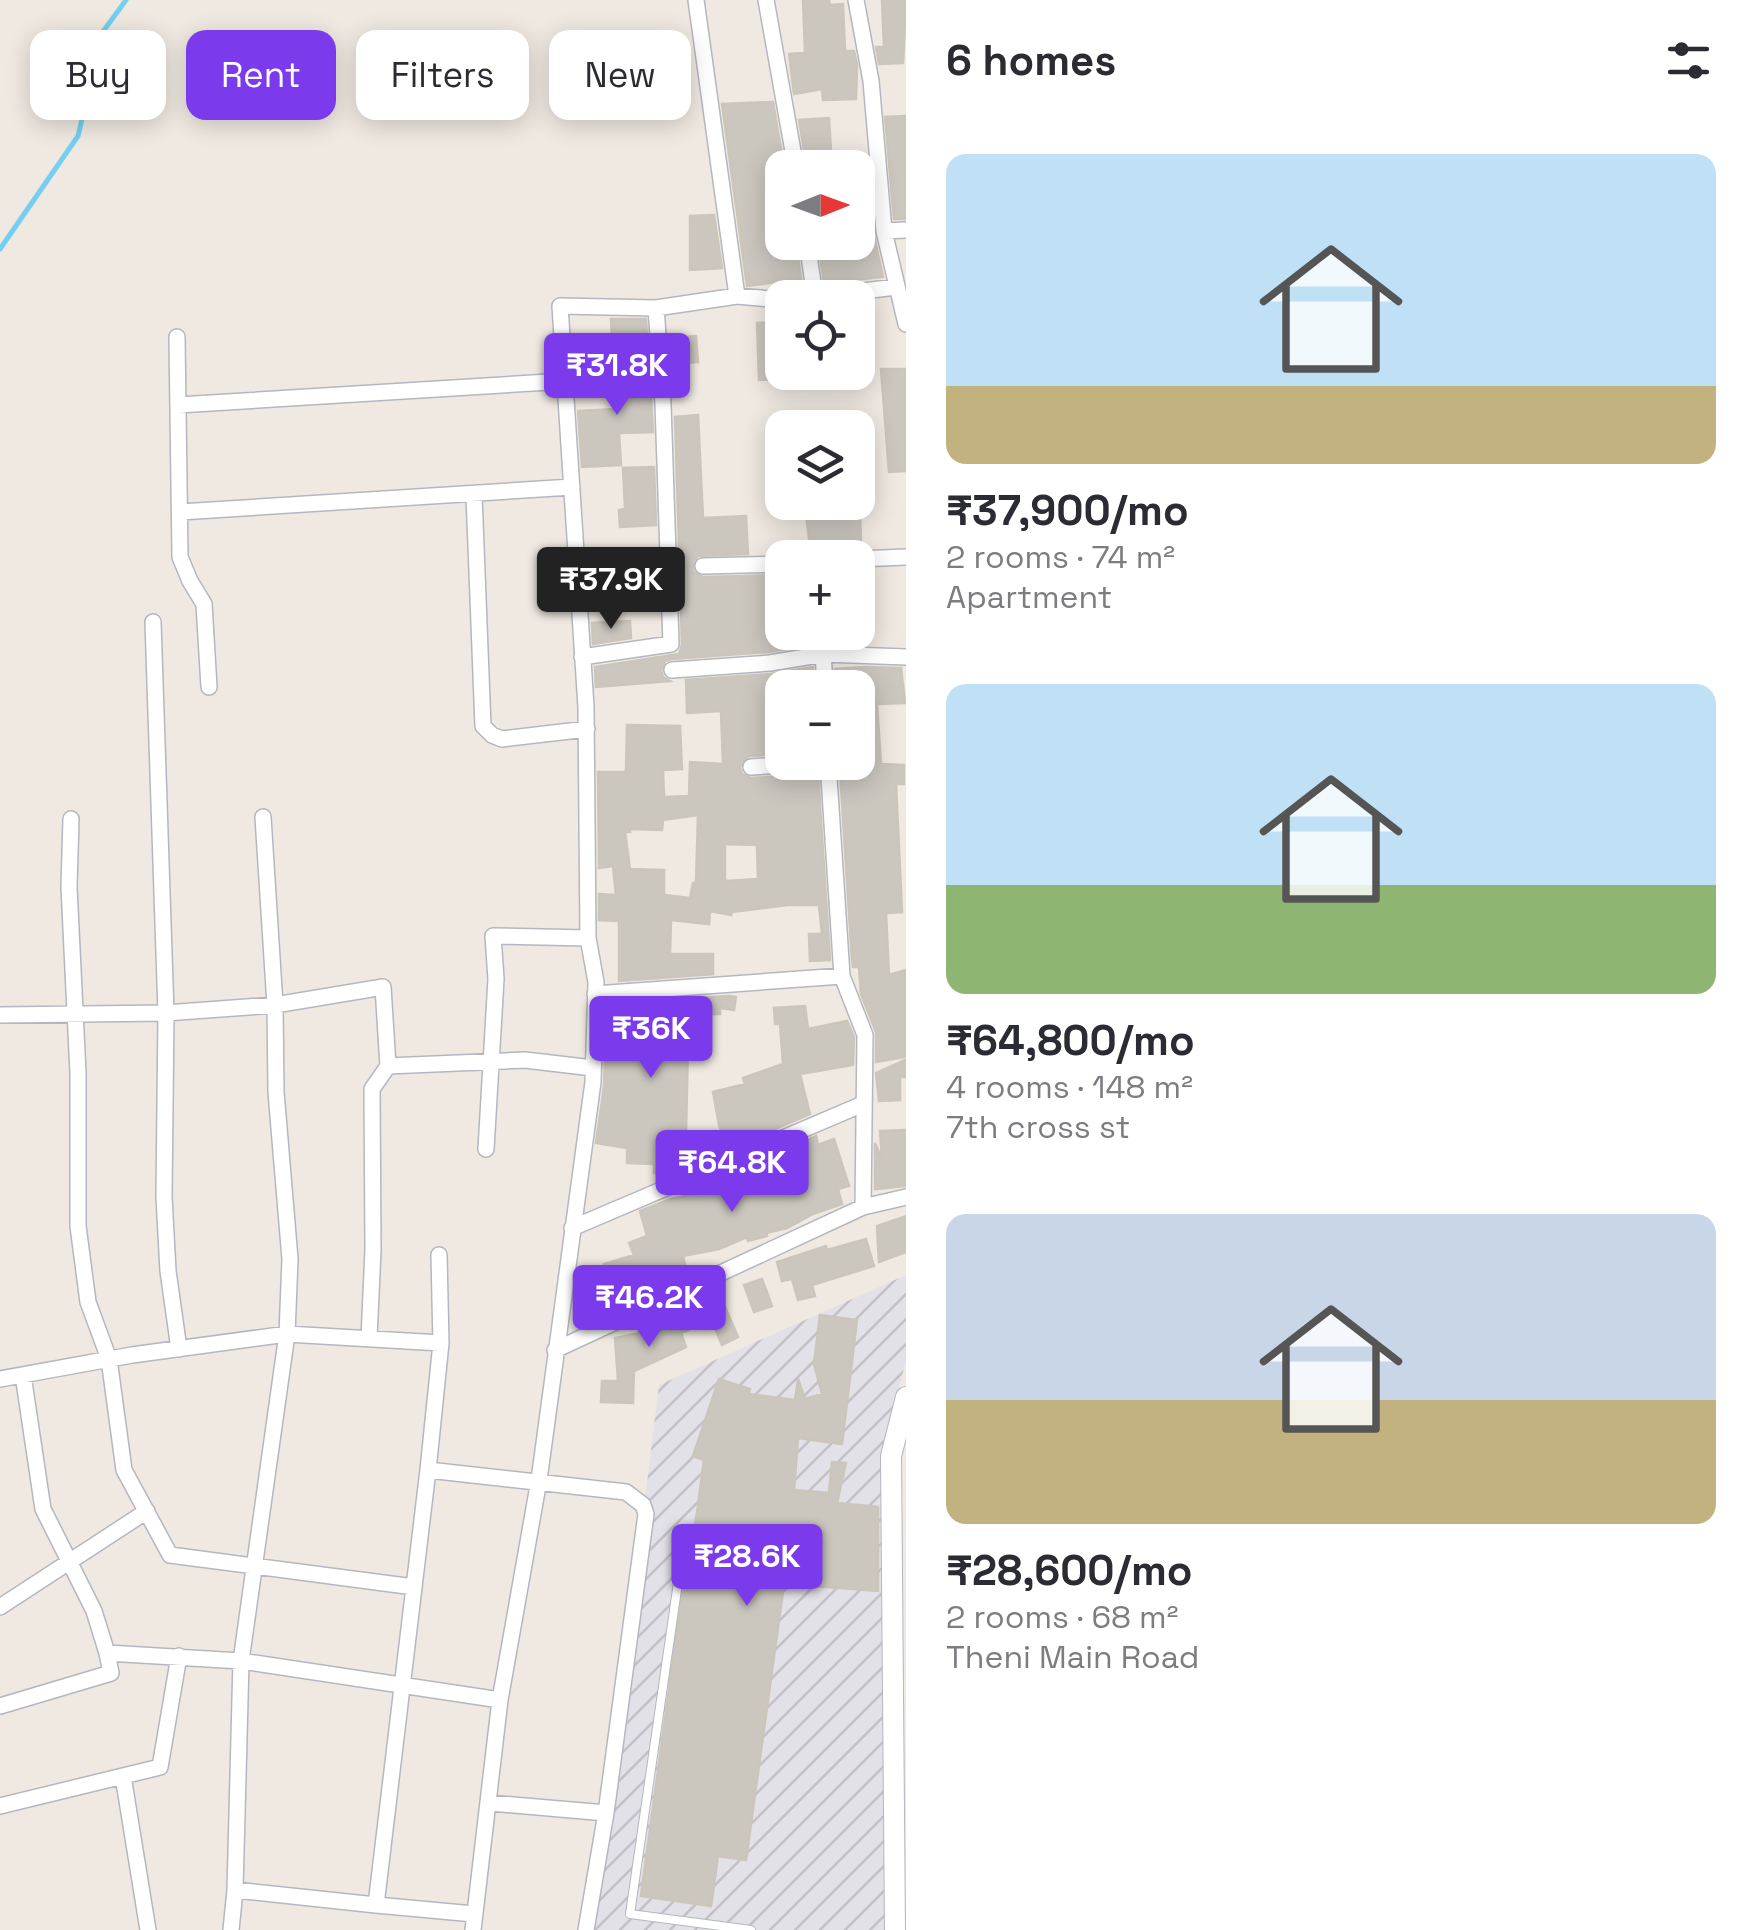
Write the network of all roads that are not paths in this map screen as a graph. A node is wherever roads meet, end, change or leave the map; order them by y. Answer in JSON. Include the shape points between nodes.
{"nodes":[{"id":1,"x":696,"y":0,"type":"edge"},
{"id":2,"x":766,"y":0,"type":"edge"},
{"id":3,"x":856,"y":0,"type":"edge"},
{"id":4,"x":793,"y":150,"type":"edge"},
{"id":5,"x":906,"y":230,"type":"edge"},
{"id":6,"x":884,"y":231,"type":"junction"},
{"id":7,"x":896,"y":288,"type":"junction"},
{"id":8,"x":875,"y":290,"type":"edge"},
{"id":9,"x":736,"y":296,"type":"junction"},
{"id":10,"x":765,"y":299,"type":"edge"},
{"id":11,"x":656,"y":308,"type":"junction"},
{"id":12,"x":906,"y":325,"type":"edge"},
{"id":13,"x":177,"y":338,"type":"dead end"},
{"id":14,"x":565,"y":381,"type":"junction"},
{"id":15,"x":178,"y":404,"type":"junction"},
{"id":16,"x":572,"y":488,"type":"junction"},
{"id":17,"x":474,"y":495,"type":"junction"},
{"id":18,"x":180,"y":512,"type":"junction"},
{"id":19,"x":906,"y":556,"type":"edge"},
{"id":20,"x":875,"y":558,"type":"edge"},
{"id":21,"x":765,"y":564,"type":"edge"},
{"id":22,"x":703,"y":566,"type":"dead end"},
{"id":23,"x":153,"y":622,"type":"dead end"},
{"id":24,"x":824,"y":650,"type":"edge"},
{"id":25,"x":824,"y":654,"type":"junction"},
{"id":26,"x":582,"y":657,"type":"junction"},
{"id":27,"x":906,"y":657,"type":"edge"},
{"id":28,"x":672,"y":670,"type":"dead end"},
{"id":29,"x":824,"y":670,"type":"edge"},
{"id":30,"x":209,"y":687,"type":"dead end"},
{"id":31,"x":587,"y":729,"type":"junction"},
{"id":32,"x":765,"y":766,"type":"edge"},
{"id":33,"x":751,"y":767,"type":"dead end"},
{"id":34,"x":828,"y":780,"type":"edge"},
{"id":35,"x":263,"y":818,"type":"dead end"},
{"id":36,"x":70,"y":820,"type":"dead end"},
{"id":37,"x":588,"y":938,"type":"junction"},
{"id":38,"x":842,"y":976,"type":"junction"},
{"id":39,"x":595,"y":994,"type":"junction"},
{"id":40,"x":275,"y":1005,"type":"junction"},
{"id":41,"x":0,"y":1013,"type":"edge"},
{"id":42,"x":76,"y":1013,"type":"junction"},
{"id":43,"x":166,"y":1013,"type":"junction"},
{"id":44,"x":490,"y":1062,"type":"junction"},
{"id":45,"x":388,"y":1066,"type":"junction"},
{"id":46,"x":593,"y":1068,"type":"junction"},
{"id":47,"x":863,"y":1104,"type":"junction"},
{"id":48,"x":486,"y":1150,"type":"dead end"},
{"id":49,"x":906,"y":1197,"type":"edge"},
{"id":50,"x":863,"y":1207,"type":"junction"},
{"id":51,"x":572,"y":1228,"type":"junction"},
{"id":52,"x":440,"y":1255,"type":"dead end"},
{"id":53,"x":287,"y":1334,"type":"junction"},
{"id":54,"x":369,"y":1338,"type":"junction"},
{"id":55,"x":441,"y":1343,"type":"junction"},
{"id":56,"x":179,"y":1348,"type":"junction"},
{"id":57,"x":555,"y":1350,"type":"junction"},
{"id":58,"x":109,"y":1359,"type":"junction"},
{"id":59,"x":23,"y":1375,"type":"junction"},
{"id":60,"x":0,"y":1379,"type":"edge"},
{"id":61,"x":906,"y":1397,"type":"edge"},
{"id":62,"x":428,"y":1470,"type":"junction"},
{"id":63,"x":539,"y":1480,"type":"junction"},
{"id":64,"x":146,"y":1510,"type":"junction"},
{"id":65,"x":682,"y":1555,"type":"dead end"},
{"id":66,"x":69,"y":1561,"type":"junction"},
{"id":67,"x":252,"y":1564,"type":"junction"},
{"id":68,"x":414,"y":1588,"type":"junction"},
{"id":69,"x":0,"y":1607,"type":"edge"},
{"id":70,"x":107,"y":1653,"type":"junction"},
{"id":71,"x":179,"y":1656,"type":"junction"},
{"id":72,"x":241,"y":1661,"type":"junction"},
{"id":73,"x":402,"y":1684,"type":"junction"},
{"id":74,"x":500,"y":1700,"type":"junction"},
{"id":75,"x":0,"y":1706,"type":"edge"},
{"id":76,"x":123,"y":1776,"type":"junction"},
{"id":77,"x":490,"y":1804,"type":"junction"},
{"id":78,"x":0,"y":1806,"type":"edge"},
{"id":79,"x":606,"y":1812,"type":"junction"},
{"id":80,"x":235,"y":1890,"type":"junction"},
{"id":81,"x":376,"y":1905,"type":"junction"},
{"id":82,"x":474,"y":1922,"type":"edge"},
{"id":83,"x":148,"y":1930,"type":"edge"},
{"id":84,"x":230,"y":1930,"type":"edge"},
{"id":85,"x":586,"y":1930,"type":"edge"},
{"id":86,"x":751,"y":1930,"type":"edge"},
{"id":87,"x":895,"y":1930,"type":"edge"}],
"edges":[{"from":1,"to":9,"type":"street"},
{"from":2,"to":4,"type":"street"},
{"from":3,"to":6,"type":"street","via":[[871,81]]},
{"from":5,"to":6,"type":"street"},
{"from":6,"to":7,"type":"street"},
{"from":7,"to":8,"type":"street"},
{"from":7,"to":12,"type":"street"},
{"from":9,"to":10,"type":"street"},
{"from":9,"to":11,"type":"street"},
{"from":11,"to":14,"type":"street","via":[[560,306]]},
{"from":11,"to":26,"type":"street","via":[[671,644]]},
{"from":13,"to":15,"type":"street"},
{"from":14,"to":15,"type":"street"},
{"from":14,"to":16,"type":"street"},
{"from":15,"to":18,"type":"street"},
{"from":16,"to":17,"type":"street"},
{"from":16,"to":26,"type":"street"},
{"from":17,"to":18,"type":"street"},
{"from":17,"to":31,"type":"street","via":[[483,726],[502,740]]},
{"from":18,"to":30,"type":"street","via":[[180,558],[204,604]]},
{"from":19,"to":20,"type":"street"},
{"from":21,"to":22,"type":"street"},
{"from":23,"to":43,"type":"street"},
{"from":24,"to":25,"type":"street"},
{"from":25,"to":27,"type":"street"},
{"from":25,"to":28,"type":"street"},
{"from":25,"to":29,"type":"street"},
{"from":26,"to":31,"type":"street"},
{"from":31,"to":37,"type":"street"},
{"from":32,"to":33,"type":"street"},
{"from":34,"to":38,"type":"street"},
{"from":35,"to":40,"type":"street"},
{"from":36,"to":42,"type":"street"},
{"from":37,"to":39,"type":"street"},
{"from":37,"to":44,"type":"street","via":[[493,936]]},
{"from":38,"to":39,"type":"street"},
{"from":38,"to":47,"type":"street","via":[[864,1035]]},
{"from":39,"to":46,"type":"street"},
{"from":40,"to":43,"type":"street"},
{"from":40,"to":45,"type":"street","via":[[382,987]]},
{"from":40,"to":53,"type":"street","via":[[290,1258]]},
{"from":41,"to":42,"type":"street"},
{"from":42,"to":43,"type":"street"},
{"from":42,"to":58,"type":"street","via":[[78,1226],[88,1302]]},
{"from":43,"to":56,"type":"street","via":[[164,1197]]},
{"from":44,"to":45,"type":"street"},
{"from":44,"to":46,"type":"street"},
{"from":44,"to":48,"type":"street"},
{"from":45,"to":54,"type":"street","via":[[372,1089]]},
{"from":46,"to":51,"type":"street"},
{"from":47,"to":50,"type":"street"},
{"from":47,"to":51,"type":"street"},
{"from":49,"to":50,"type":"street"},
{"from":50,"to":57,"type":"street"},
{"from":51,"to":57,"type":"street"},
{"from":52,"to":55,"type":"street"},
{"from":53,"to":54,"type":"street"},
{"from":53,"to":56,"type":"street"},
{"from":53,"to":67,"type":"street"},
{"from":54,"to":55,"type":"street"},
{"from":55,"to":62,"type":"street"},
{"from":56,"to":58,"type":"street"},
{"from":57,"to":63,"type":"street"},
{"from":58,"to":59,"type":"street"},
{"from":58,"to":64,"type":"street","via":[[124,1470]]},
{"from":59,"to":60,"type":"street"},
{"from":59,"to":66,"type":"street","via":[[43,1509]]},
{"from":61,"to":87,"type":"main road","via":[[891,1456]]},
{"from":62,"to":63,"type":"street"},
{"from":62,"to":68,"type":"street"},
{"from":63,"to":74,"type":"street"},
{"from":63,"to":79,"type":"street","via":[[626,1492],[644,1504]]},
{"from":64,"to":66,"type":"street"},
{"from":64,"to":67,"type":"street","via":[[170,1555]]},
{"from":65,"to":86,"type":"lane","via":[[630,1914]]},
{"from":66,"to":69,"type":"street"},
{"from":66,"to":70,"type":"street"},
{"from":67,"to":68,"type":"street"},
{"from":67,"to":72,"type":"street"},
{"from":68,"to":73,"type":"street"},
{"from":70,"to":71,"type":"street"},
{"from":70,"to":75,"type":"street","via":[[111,1673]]},
{"from":71,"to":72,"type":"street"},
{"from":71,"to":76,"type":"street","via":[[160,1767]]},
{"from":72,"to":73,"type":"street"},
{"from":72,"to":80,"type":"street"},
{"from":73,"to":74,"type":"street"},
{"from":73,"to":81,"type":"street"},
{"from":74,"to":77,"type":"street"},
{"from":76,"to":78,"type":"street"},
{"from":76,"to":83,"type":"street"},
{"from":77,"to":79,"type":"street"},
{"from":77,"to":82,"type":"street"},
{"from":79,"to":85,"type":"street"},
{"from":80,"to":81,"type":"street"},
{"from":80,"to":84,"type":"street"},
{"from":81,"to":82,"type":"street"}]}
